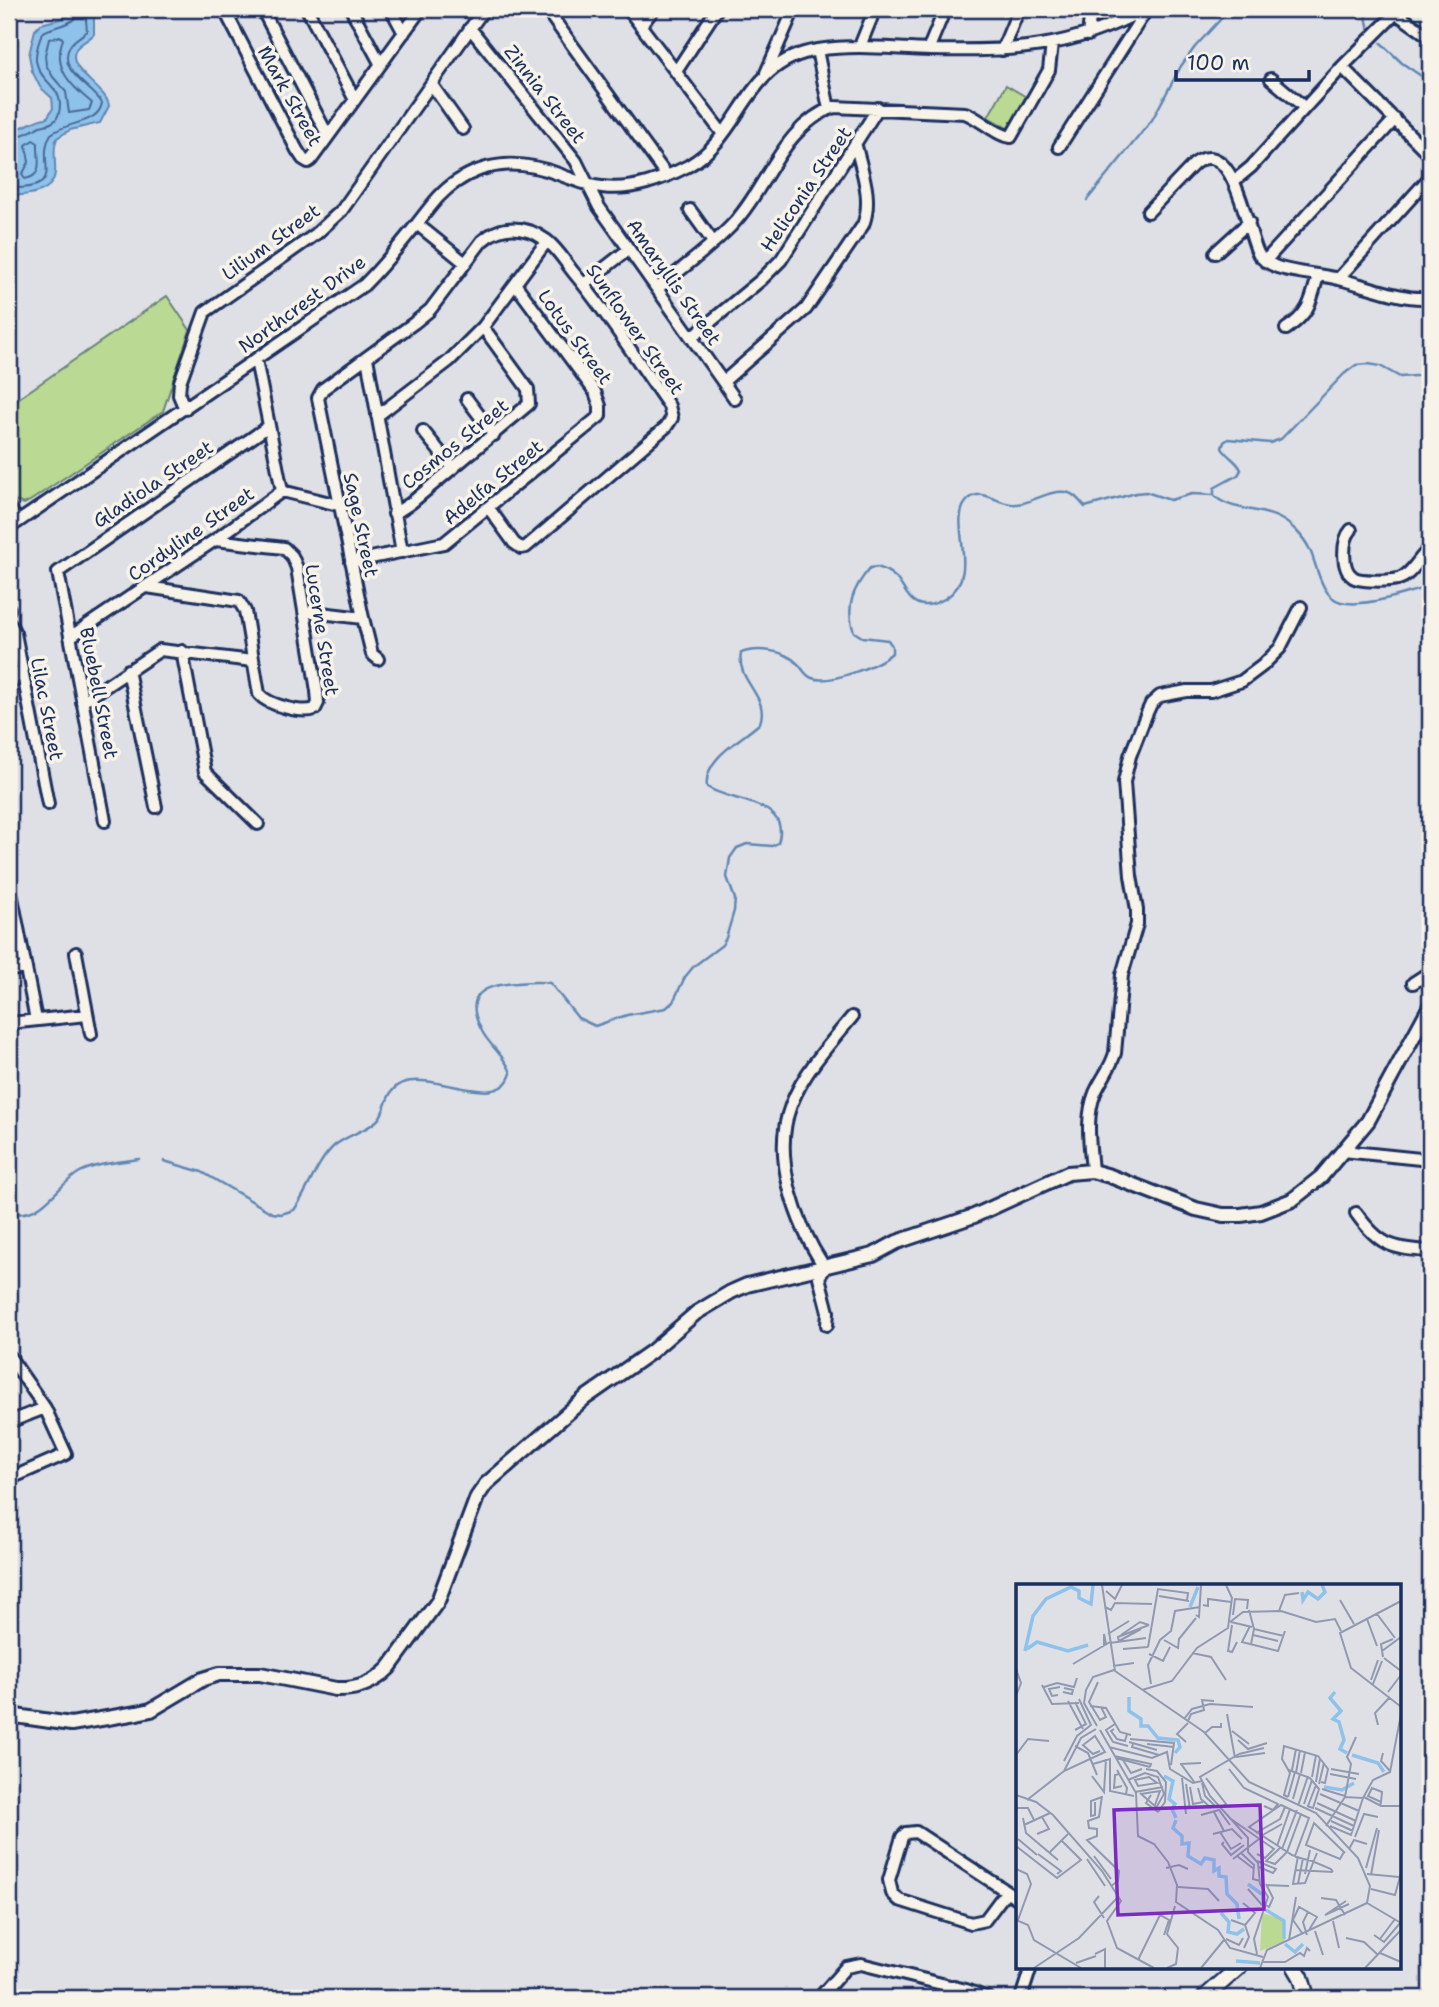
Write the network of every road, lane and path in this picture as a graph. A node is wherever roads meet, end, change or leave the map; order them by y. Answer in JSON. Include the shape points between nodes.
{"nodes":[{"id":1,"x":224,"y":9,"type":"edge"},
{"id":2,"x":262,"y":9,"type":"edge"},
{"id":3,"x":307,"y":9,"type":"edge"},
{"id":4,"x":351,"y":9,"type":"edge"},
{"id":5,"x":391,"y":9,"type":"edge"},
{"id":6,"x":421,"y":9,"type":"edge"},
{"id":7,"x":484,"y":9,"type":"edge"},
{"id":8,"x":545,"y":9,"type":"edge"},
{"id":9,"x":628,"y":9,"type":"edge"},
{"id":10,"x":654,"y":9,"type":"edge"},
{"id":11,"x":717,"y":9,"type":"edge"},
{"id":12,"x":794,"y":9,"type":"edge"},
{"id":13,"x":875,"y":9,"type":"edge"},
{"id":14,"x":945,"y":9,"type":"edge"},
{"id":15,"x":1019,"y":9,"type":"edge"},
{"id":16,"x":1091,"y":9,"type":"edge"},
{"id":17,"x":1146,"y":9,"type":"edge"},
{"id":18,"x":1392,"y":12,"type":"edge"},
{"id":19,"x":642,"y":25,"type":"junction"},
{"id":20,"x":470,"y":28,"type":"junction"},
{"id":21,"x":404,"y":33,"type":"junction"},
{"id":22,"x":1088,"y":36,"type":"junction"},
{"id":23,"x":1430,"y":37,"type":"edge"},
{"id":24,"x":1052,"y":44,"type":"junction"},
{"id":25,"x":860,"y":46,"type":"junction"},
{"id":26,"x":817,"y":50,"type":"junction"},
{"id":27,"x":928,"y":50,"type":"junction"},
{"id":28,"x":1002,"y":50,"type":"junction"},
{"id":29,"x":380,"y":63,"type":"junction"},
{"id":30,"x":1342,"y":67,"type":"junction"},
{"id":31,"x":677,"y":70,"type":"junction"},
{"id":32,"x":766,"y":72,"type":"junction"},
{"id":33,"x":1271,"y":79,"type":"dead end"},
{"id":34,"x":432,"y":85,"type":"junction"},
{"id":35,"x":355,"y":100,"type":"junction"},
{"id":36,"x":1304,"y":107,"type":"junction"},
{"id":37,"x":878,"y":108,"type":"junction"},
{"id":38,"x":829,"y":109,"type":"junction"},
{"id":39,"x":1395,"y":119,"type":"junction"},
{"id":40,"x":463,"y":129,"type":"dead end"},
{"id":41,"x":723,"y":134,"type":"junction"},
{"id":42,"x":328,"y":136,"type":"junction"},
{"id":43,"x":856,"y":146,"type":"junction"},
{"id":44,"x":1059,"y":147,"type":"dead end"},
{"id":45,"x":1430,"y":155,"type":"edge"},
{"id":46,"x":667,"y":176,"type":"junction"},
{"id":47,"x":1430,"y":177,"type":"edge"},
{"id":48,"x":1234,"y":181,"type":"junction"},
{"id":49,"x":586,"y":185,"type":"junction"},
{"id":50,"x":690,"y":210,"type":"dead end"},
{"id":51,"x":1148,"y":212,"type":"dead end"},
{"id":52,"x":1249,"y":222,"type":"junction"},
{"id":53,"x":417,"y":224,"type":"junction"},
{"id":54,"x":547,"y":241,"type":"junction"},
{"id":55,"x":713,"y":242,"type":"junction"},
{"id":56,"x":629,"y":249,"type":"junction"},
{"id":57,"x":1215,"y":254,"type":"dead end"},
{"id":58,"x":1265,"y":261,"type":"junction"},
{"id":59,"x":464,"y":262,"type":"junction"},
{"id":60,"x":1318,"y":275,"type":"junction"},
{"id":61,"x":1338,"y":279,"type":"junction"},
{"id":62,"x":584,"y":284,"type":"junction"},
{"id":63,"x":516,"y":285,"type":"junction"},
{"id":64,"x":657,"y":289,"type":"junction"},
{"id":65,"x":1429,"y":299,"type":"edge"},
{"id":66,"x":483,"y":327,"type":"junction"},
{"id":67,"x":1286,"y":328,"type":"dead end"},
{"id":68,"x":692,"y":337,"type":"junction"},
{"id":69,"x":367,"y":358,"type":"junction"},
{"id":70,"x":256,"y":360,"type":"junction"},
{"id":71,"x":723,"y":382,"type":"junction"},
{"id":72,"x":735,"y":398,"type":"dead end"},
{"id":73,"x":467,"y":399,"type":"dead end"},
{"id":74,"x":185,"y":409,"type":"junction"},
{"id":75,"x":601,"y":411,"type":"joint"},
{"id":76,"x":377,"y":416,"type":"junction"},
{"id":77,"x":269,"y":426,"type":"junction"},
{"id":78,"x":423,"y":431,"type":"dead end"},
{"id":79,"x":494,"y":435,"type":"junction"},
{"id":80,"x":453,"y":468,"type":"junction"},
{"id":81,"x":282,"y":491,"type":"junction"},
{"id":82,"x":338,"y":505,"type":"junction"},
{"id":83,"x":9,"y":507,"type":"edge"},
{"id":84,"x":488,"y":507,"type":"junction"},
{"id":85,"x":394,"y":514,"type":"junction"},
{"id":86,"x":13,"y":525,"type":"edge"},
{"id":87,"x":1351,"y":530,"type":"dead end"},
{"id":88,"x":215,"y":540,"type":"junction"},
{"id":89,"x":1430,"y":549,"type":"edge"},
{"id":90,"x":402,"y":552,"type":"junction"},
{"id":91,"x":351,"y":562,"type":"junction"},
{"id":92,"x":58,"y":572,"type":"joint"},
{"id":93,"x":147,"y":587,"type":"junction"},
{"id":94,"x":1301,"y":607,"type":"dead end"},
{"id":95,"x":304,"y":611,"type":"junction"},
{"id":96,"x":363,"y":618,"type":"junction"},
{"id":97,"x":9,"y":622,"type":"edge"},
{"id":98,"x":70,"y":637,"type":"junction"},
{"id":99,"x":182,"y":651,"type":"junction"},
{"id":100,"x":378,"y":659,"type":"dead end"},
{"id":101,"x":253,"y":661,"type":"junction"},
{"id":102,"x":22,"y":669,"type":"junction"},
{"id":103,"x":128,"y":670,"type":"junction"},
{"id":104,"x":9,"y":685,"type":"edge"},
{"id":105,"x":82,"y":702,"type":"junction"},
{"id":106,"x":48,"y":804,"type":"dead end"},
{"id":107,"x":156,"y":807,"type":"dead end"},
{"id":108,"x":105,"y":821,"type":"dead end"},
{"id":109,"x":258,"y":824,"type":"dead end"},
{"id":110,"x":9,"y":882,"type":"edge"},
{"id":111,"x":76,"y":953,"type":"dead end"},
{"id":112,"x":26,"y":968,"type":"junction"},
{"id":113,"x":9,"y":970,"type":"edge"},
{"id":114,"x":1430,"y":972,"type":"edge"},
{"id":115,"x":1413,"y":983,"type":"dead end"},
{"id":116,"x":1430,"y":1006,"type":"edge"},
{"id":117,"x":87,"y":1015,"type":"junction"},
{"id":118,"x":852,"y":1017,"type":"dead end"},
{"id":119,"x":36,"y":1020,"type":"junction"},
{"id":120,"x":9,"y":1023,"type":"edge"},
{"id":121,"x":91,"y":1034,"type":"dead end"},
{"id":122,"x":1343,"y":1151,"type":"junction"},
{"id":123,"x":1430,"y":1160,"type":"edge"},
{"id":124,"x":1092,"y":1171,"type":"junction"},
{"id":125,"x":1356,"y":1213,"type":"dead end"},
{"id":126,"x":1430,"y":1251,"type":"edge"},
{"id":127,"x":825,"y":1268,"type":"junction"},
{"id":128,"x":827,"y":1325,"type":"dead end"},
{"id":129,"x":9,"y":1356,"type":"edge"},
{"id":130,"x":45,"y":1408,"type":"junction"},
{"id":131,"x":9,"y":1422,"type":"edge"},
{"id":132,"x":9,"y":1479,"type":"edge"},
{"id":133,"x":9,"y":1715,"type":"edge"},
{"id":134,"x":1006,"y":1892,"type":"junction"},
{"id":135,"x":1016,"y":1897,"type":"edge"},
{"id":136,"x":1031,"y":1968,"type":"edge"},
{"id":137,"x":1238,"y":1968,"type":"edge"},
{"id":138,"x":1296,"y":1968,"type":"edge"},
{"id":139,"x":819,"y":1998,"type":"edge"},
{"id":140,"x":988,"y":1998,"type":"edge"},
{"id":141,"x":1021,"y":1998,"type":"edge"},
{"id":142,"x":1203,"y":1998,"type":"edge"},
{"id":143,"x":1307,"y":1998,"type":"edge"}],
"edges":[{"from":1,"to":42,"type":"street","name":"Mark Street","via":[[303,159],[308,162]]},
{"from":2,"to":42,"type":"street"},
{"from":3,"to":35,"type":"street"},
{"from":4,"to":29,"type":"street"},
{"from":5,"to":21,"type":"street"},
{"from":6,"to":21,"type":"street"},
{"from":7,"to":20,"type":"street","name":"Lilium Street"},
{"from":8,"to":46,"type":"street"},
{"from":9,"to":19,"type":"street"},
{"from":10,"to":19,"type":"street"},
{"from":11,"to":31,"type":"street"},
{"from":12,"to":32,"type":"street"},
{"from":13,"to":25,"type":"street"},
{"from":14,"to":27,"type":"street"},
{"from":15,"to":28,"type":"street"},
{"from":16,"to":22,"type":"street"},
{"from":17,"to":22,"type":"street","name":"Northcrest Drive"},
{"from":17,"to":44,"type":"street"},
{"from":18,"to":23,"type":"street"},
{"from":18,"to":30,"type":"street"},
{"from":19,"to":31,"type":"street"},
{"from":20,"to":34,"type":"street","name":"Lilium Street"},
{"from":20,"to":49,"type":"street","name":"Zinnia Street","via":[[576,161]]},
{"from":21,"to":29,"type":"street"},
{"from":22,"to":24,"type":"street","name":"Northcrest Drive"},
{"from":24,"to":28,"type":"street","name":"Northcrest Drive"},
{"from":24,"to":37,"type":"street","via":[[1049,70],[1011,137],[965,113]]},
{"from":25,"to":26,"type":"street","name":"Northcrest Drive"},
{"from":25,"to":27,"type":"street","name":"Northcrest Drive"},
{"from":26,"to":32,"type":"street","name":"Northcrest Drive"},
{"from":26,"to":38,"type":"street"},
{"from":27,"to":28,"type":"street","name":"Northcrest Drive"},
{"from":29,"to":35,"type":"street"},
{"from":30,"to":36,"type":"street"},
{"from":30,"to":39,"type":"street"},
{"from":31,"to":41,"type":"street"},
{"from":32,"to":41,"type":"street","name":"Northcrest Drive"},
{"from":33,"to":36,"type":"street"},
{"from":34,"to":40,"type":"street"},
{"from":34,"to":74,"type":"street","name":"Lilium Street","via":[[331,221],[205,312],[180,382]]},
{"from":35,"to":42,"type":"street"},
{"from":36,"to":48,"type":"street"},
{"from":37,"to":38,"type":"street"},
{"from":37,"to":43,"type":"street","name":"Heliconia Street"},
{"from":38,"to":55,"type":"street","via":[[807,121],[793,137],[744,211]]},
{"from":39,"to":45,"type":"street"},
{"from":39,"to":58,"type":"street"},
{"from":41,"to":46,"type":"street","name":"Northcrest Drive","via":[[708,151]]},
{"from":43,"to":68,"type":"street","name":"Heliconia Street","via":[[781,260]]},
{"from":43,"to":71,"type":"street","via":[[868,198],[863,225],[806,309]]},
{"from":46,"to":49,"type":"street","name":"Northcrest Drive","via":[[623,188]]},
{"from":47,"to":61,"type":"street"},
{"from":48,"to":51,"type":"street","via":[[1215,159],[1199,160]]},
{"from":48,"to":52,"type":"street"},
{"from":49,"to":53,"type":"street","name":"Northcrest Drive","via":[[534,166],[492,166],[454,183]]},
{"from":49,"to":56,"type":"street","name":"Amaryllis Street"},
{"from":50,"to":55,"type":"street"},
{"from":52,"to":57,"type":"street"},
{"from":52,"to":58,"type":"street"},
{"from":53,"to":59,"type":"street"},
{"from":53,"to":70,"type":"street","name":"Northcrest Drive","via":[[364,285]]},
{"from":54,"to":59,"type":"street","name":"Sunflower Street","via":[[530,231],[503,229],[491,233]]},
{"from":54,"to":62,"type":"street","name":"Sunflower Street"},
{"from":54,"to":63,"type":"street"},
{"from":55,"to":64,"type":"street"},
{"from":56,"to":62,"type":"street"},
{"from":56,"to":64,"type":"street","name":"Amaryllis Street"},
{"from":58,"to":60,"type":"street"},
{"from":59,"to":69,"type":"street","via":[[430,310]]},
{"from":60,"to":61,"type":"street"},
{"from":60,"to":67,"type":"street","via":[[1309,307]]},
{"from":61,"to":65,"type":"street"},
{"from":62,"to":84,"type":"street","name":"Sunflower Street","via":[[669,406],[672,418],[526,547],[514,543]]},
{"from":63,"to":66,"type":"street"},
{"from":63,"to":75,"type":"street","name":"Lotus Street","via":[[595,392]]},
{"from":64,"to":68,"type":"street","name":"Amaryllis Street"},
{"from":66,"to":76,"type":"street","via":[[449,361]]},
{"from":66,"to":79,"type":"street","name":"Cosmos Street","via":[[528,389],[530,400]]},
{"from":68,"to":71,"type":"street","name":"Amaryllis Street"},
{"from":69,"to":76,"type":"street"},
{"from":69,"to":82,"type":"street","name":"Sage Street","via":[[323,389],[318,402]]},
{"from":70,"to":74,"type":"street","name":"Northcrest Drive"},
{"from":70,"to":77,"type":"street"},
{"from":71,"to":72,"type":"street","name":"Amaryllis Street"},
{"from":73,"to":79,"type":"street"},
{"from":74,"to":86,"type":"street","name":"Northcrest Drive"},
{"from":75,"to":84,"type":"street","name":"Adelfa Street","via":[[596,421]]},
{"from":76,"to":85,"type":"street"},
{"from":77,"to":81,"type":"street"},
{"from":77,"to":92,"type":"street","name":"Gladiola Street"},
{"from":78,"to":80,"type":"street"},
{"from":79,"to":80,"type":"street","name":"Cosmos Street"},
{"from":80,"to":85,"type":"street","name":"Cosmos Street"},
{"from":81,"to":82,"type":"street","name":"Cordyline Street"},
{"from":81,"to":88,"type":"street","name":"Cordyline Street"},
{"from":82,"to":91,"type":"street","name":"Sage Street"},
{"from":83,"to":86,"type":"street"},
{"from":84,"to":90,"type":"street","name":"Adelfa Street","via":[[444,543]]},
{"from":85,"to":90,"type":"street"},
{"from":87,"to":89,"type":"street","via":[[1345,553],[1348,571],[1357,579],[1397,579]]},
{"from":88,"to":93,"type":"street","name":"Cordyline Street"},
{"from":88,"to":95,"type":"street","name":"Lucerne Street","via":[[288,551]]},
{"from":90,"to":91,"type":"street","name":"Adelfa Street"},
{"from":91,"to":96,"type":"street","name":"Sage Street"},
{"from":92,"to":98,"type":"street","name":"Bluebell Street"},
{"from":93,"to":98,"type":"street","name":"Cordyline Street"},
{"from":93,"to":101,"type":"street","name":"Lucerne Street","via":[[239,601],[245,611]]},
{"from":94,"to":124,"type":"street","via":[[1280,648],[1242,681],[1211,691],[1160,696],[1146,715],[1130,756],[1124,782],[1137,924],[1122,975],[1115,1053],[1090,1112]]},
{"from":95,"to":96,"type":"street"},
{"from":95,"to":101,"type":"street","name":"Lucerne Street","via":[[317,691],[315,709],[263,699]]},
{"from":96,"to":100,"type":"street","name":"Sage Street","via":[[372,654]]},
{"from":97,"to":102,"type":"street","name":"Lilac Street"},
{"from":98,"to":105,"type":"street","name":"Bluebell Street"},
{"from":99,"to":101,"type":"street"},
{"from":99,"to":103,"type":"street","via":[[160,650]]},
{"from":99,"to":109,"type":"street","via":[[205,772]]},
{"from":102,"to":104,"type":"street"},
{"from":102,"to":106,"type":"street","name":"Lilac Street"},
{"from":103,"to":105,"type":"street"},
{"from":103,"to":107,"type":"street"},
{"from":105,"to":108,"type":"street","name":"Bluebell Street"},
{"from":110,"to":112,"type":"street"},
{"from":111,"to":117,"type":"street"},
{"from":112,"to":113,"type":"street"},
{"from":112,"to":119,"type":"street"},
{"from":114,"to":115,"type":"street"},
{"from":116,"to":122,"type":"street","via":[[1368,1121]]},
{"from":117,"to":119,"type":"street"},
{"from":117,"to":121,"type":"street"},
{"from":118,"to":127,"type":"street","via":[[791,1103],[782,1145],[804,1233]]},
{"from":119,"to":120,"type":"street"},
{"from":122,"to":123,"type":"street"},
{"from":122,"to":124,"type":"street","via":[[1321,1177],[1292,1200],[1241,1215],[1196,1209]]},
{"from":124,"to":127,"type":"street","via":[[1068,1173],[974,1216],[873,1255]]},
{"from":125,"to":126,"type":"street","via":[[1383,1243]]},
{"from":127,"to":128,"type":"street","via":[[819,1277]]},
{"from":127,"to":133,"type":"street","via":[[747,1285],[712,1302],[585,1398],[500,1470],[477,1497],[438,1601],[389,1668],[365,1686],[327,1688],[240,1672],[203,1679],[151,1710],[91,1722],[71,1724]]},
{"from":129,"to":130,"type":"street"},
{"from":130,"to":131,"type":"street"},
{"from":130,"to":132,"type":"street","via":[[66,1454]]},
{"from":134,"to":134,"type":"street","via":[[911,1831],[899,1845],[889,1880],[899,1900],[971,1923],[985,1920]]},
{"from":134,"to":135,"type":"street"},
{"from":136,"to":141,"type":"street"},
{"from":137,"to":142,"type":"main road"},
{"from":138,"to":143,"type":"main road"},
{"from":139,"to":140,"type":"street","via":[[846,1967],[861,1964]]}]}
